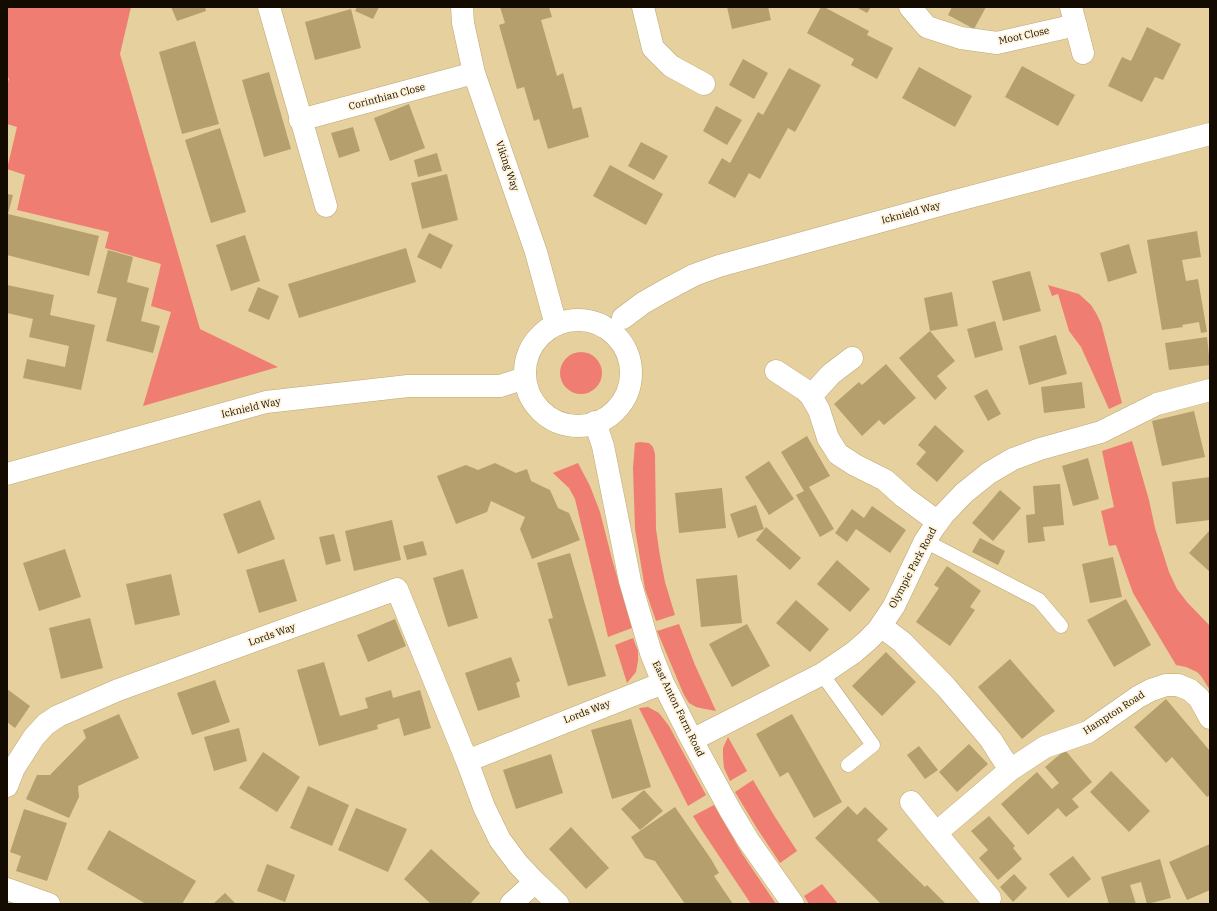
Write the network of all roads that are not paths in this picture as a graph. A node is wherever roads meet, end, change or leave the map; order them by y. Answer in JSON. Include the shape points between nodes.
{"nodes":[{"id":1,"x":269,"y":7,"type":"edge"},
{"id":2,"x":462,"y":7,"type":"edge"},
{"id":3,"x":643,"y":7,"type":"edge"},
{"id":4,"x":910,"y":7,"type":"edge"},
{"id":5,"x":1073,"y":16,"type":"edge"},
{"id":6,"x":1083,"y":53,"type":"dead end"},
{"id":7,"x":474,"y":73,"type":"junction"},
{"id":8,"x":704,"y":84,"type":"dead end"},
{"id":9,"x":300,"y":120,"type":"junction"},
{"id":10,"x":1210,"y":134,"type":"edge"},
{"id":11,"x":326,"y":206,"type":"dead end"},
{"id":12,"x":623,"y":318,"type":"dead end"},
{"id":13,"x":556,"y":325,"type":"junction"},
{"id":14,"x":852,"y":358,"type":"dead end"},
{"id":15,"x":776,"y":371,"type":"dead end"},
{"id":16,"x":525,"y":378,"type":"junction"},
{"id":17,"x":1210,"y":390,"type":"edge"},
{"id":18,"x":811,"y":396,"type":"junction"},
{"id":19,"x":595,"y":422,"type":"junction"},
{"id":20,"x":7,"y":474,"type":"edge"},
{"id":21,"x":938,"y":522,"type":"junction"},
{"id":22,"x":925,"y":541,"type":"junction"},
{"id":23,"x":881,"y":626,"type":"junction"},
{"id":24,"x":1062,"y":626,"type":"dead end"},
{"id":25,"x":822,"y":674,"type":"junction"},
{"id":26,"x":663,"y":683,"type":"junction"},
{"id":27,"x":1210,"y":718,"type":"edge"},
{"id":28,"x":692,"y":740,"type":"junction"},
{"id":29,"x":467,"y":760,"type":"junction"},
{"id":30,"x":848,"y":765,"type":"dead end"},
{"id":31,"x":1010,"y":770,"type":"junction"},
{"id":32,"x":7,"y":786,"type":"edge"},
{"id":33,"x":911,"y":802,"type":"dead end"},
{"id":34,"x":936,"y":833,"type":"junction"},
{"id":35,"x":535,"y":882,"type":"junction"},
{"id":36,"x":7,"y":889,"type":"edge"},
{"id":37,"x":990,"y":898,"type":"dead end"},
{"id":38,"x":49,"y":904,"type":"edge"},
{"id":39,"x":511,"y":904,"type":"edge"},
{"id":40,"x":558,"y":904,"type":"edge"},
{"id":41,"x":793,"y":904,"type":"edge"}],
"edges":[{"from":1,"to":9,"type":"street"},
{"from":2,"to":7,"type":"street","name":"Viking Way"},
{"from":3,"to":8,"type":"street","via":[[653,48],[671,66]]},
{"from":4,"to":5,"type":"street","name":"Moot Close","via":[[927,27],[961,38],[997,43]]},
{"from":5,"to":6,"type":"street","name":"Moot Close"},
{"from":7,"to":9,"type":"street","name":"Corinthian Close"},
{"from":7,"to":13,"type":"street","name":"Viking Way","via":[[536,252]]},
{"from":9,"to":11,"type":"street"},
{"from":10,"to":12,"type":"street","name":"Icknield Way","via":[[719,266],[694,275],[664,291]]},
{"from":13,"to":16,"type":"street","via":[[539,337],[532,346]]},
{"from":13,"to":19,"type":"street","via":[[578,320],[598,324],[614,334],[627,352],[631,374],[626,395],[614,412]]},
{"from":14,"to":18,"type":"street","via":[[831,374]]},
{"from":15,"to":18,"type":"street"},
{"from":16,"to":19,"type":"street","via":[[533,401],[550,417],[572,425]]},
{"from":16,"to":20,"type":"street","name":"Icknield Way","via":[[500,386],[408,386],[266,402]]},
{"from":17,"to":21,"type":"street","name":"Olympic Park Road","via":[[1157,404],[1101,432],[1013,460],[976,483]]},
{"from":18,"to":21,"type":"street","via":[[819,410],[828,438],[838,454],[885,480]]},
{"from":19,"to":26,"type":"street","name":"East Anton Farm Road","via":[[603,446],[630,581],[651,653]]},
{"from":21,"to":22,"type":"street","name":"Olympic Park Road"},
{"from":22,"to":23,"type":"street","name":"Olympic Park Road","via":[[902,592]]},
{"from":22,"to":24,"type":"lane","via":[[1039,600]]},
{"from":23,"to":25,"type":"street","name":"Olympic Park Road","via":[[867,642]]},
{"from":23,"to":31,"type":"street","via":[[902,642],[946,687],[991,740]]},
{"from":25,"to":28,"type":"street","name":"Olympic Park Road"},
{"from":25,"to":30,"type":"lane","via":[[873,745]]},
{"from":26,"to":28,"type":"street","name":"East Anton Farm Road"},
{"from":26,"to":29,"type":"street","name":"Lords Way"},
{"from":27,"to":31,"type":"street","name":"Hampton Road","via":[[1199,698],[1190,690],[1178,685],[1166,685],[1138,697],[1088,732],[1045,747]]},
{"from":28,"to":41,"type":"street","name":"East Anton Farm Road","via":[[748,840]]},
{"from":29,"to":32,"type":"street","name":"Lords Way","via":[[397,590],[118,690],[58,716],[34,737],[14,768]]},
{"from":29,"to":35,"type":"street","name":"Lords Way","via":[[484,807],[500,840]]},
{"from":31,"to":34,"type":"street","name":"Hampton Road"},
{"from":33,"to":34,"type":"street"},
{"from":34,"to":37,"type":"street"},
{"from":35,"to":39,"type":"street"},
{"from":35,"to":40,"type":"street","name":"Lords Way"},
{"from":36,"to":38,"type":"street"}]}
